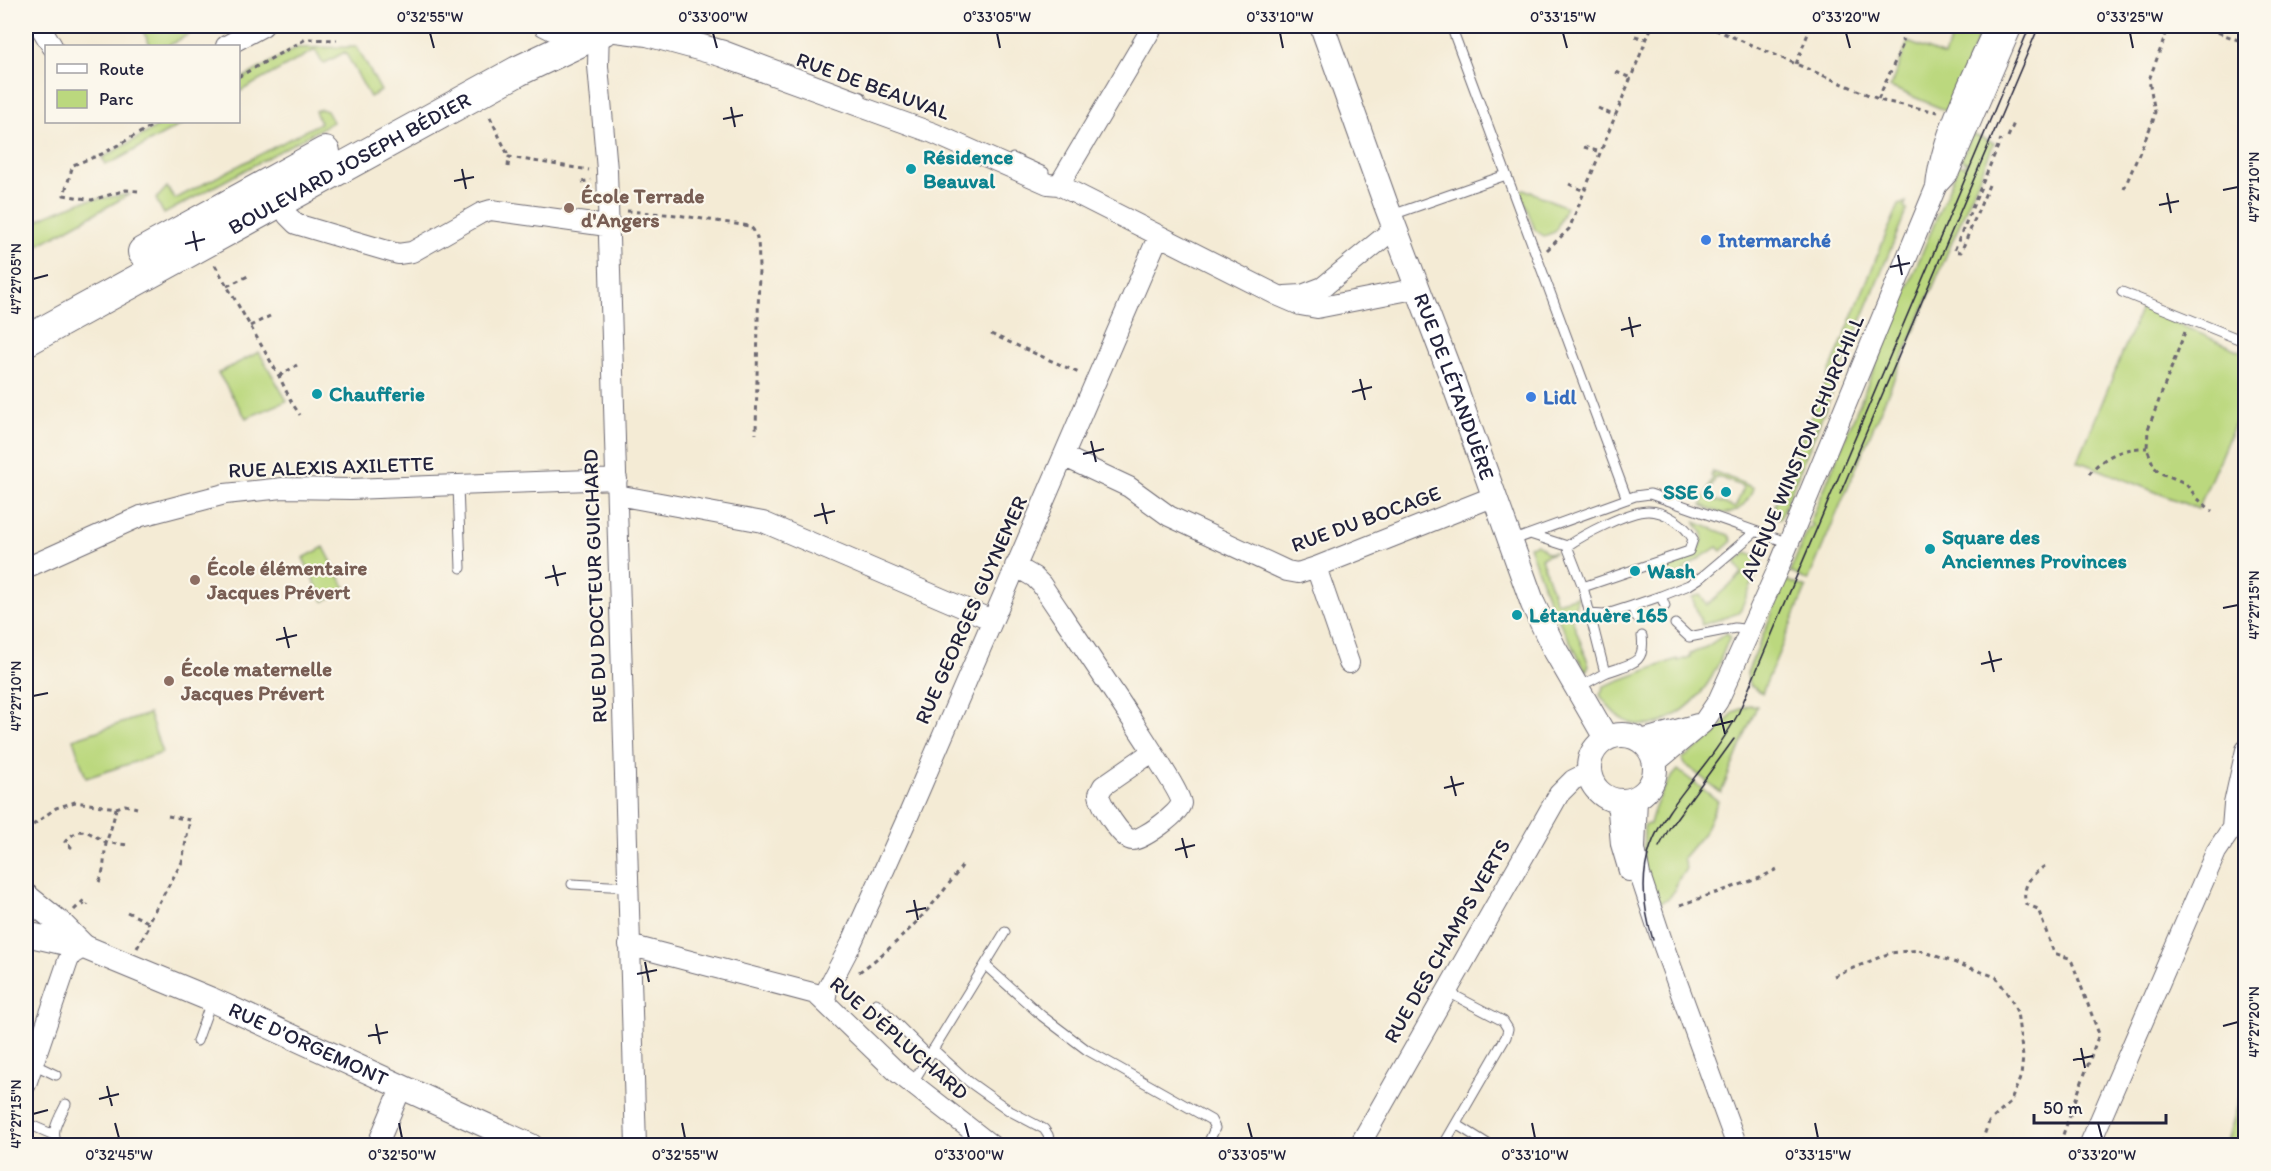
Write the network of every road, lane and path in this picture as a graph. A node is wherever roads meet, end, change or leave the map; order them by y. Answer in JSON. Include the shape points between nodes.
{"nodes":[{"id":1,"x":40,"y":26,"type":"edge"},
{"id":2,"x":263,"y":26,"type":"edge"},
{"id":3,"x":640,"y":26,"type":"edge"},
{"id":4,"x":667,"y":26,"type":"edge"},
{"id":5,"x":1153,"y":26,"type":"edge"},
{"id":6,"x":1322,"y":26,"type":"edge"},
{"id":7,"x":1451,"y":26,"type":"edge"},
{"id":8,"x":1652,"y":26,"type":"edge"},
{"id":9,"x":1707,"y":26,"type":"edge"},
{"id":10,"x":1811,"y":26,"type":"edge"},
{"id":11,"x":1995,"y":26,"type":"edge"},
{"id":12,"x":2012,"y":26,"type":"edge"},
{"id":13,"x":2169,"y":26,"type":"edge"},
{"id":14,"x":2201,"y":26,"type":"edge"},
{"id":15,"x":553,"y":27,"type":"edge"},
{"id":16,"x":604,"y":27,"type":"edge"},
{"id":17,"x":1635,"y":36,"type":"dead end"},
{"id":18,"x":1646,"y":39,"type":"junction"},
{"id":19,"x":1902,"y":39,"type":"dead end"},
{"id":20,"x":337,"y":40,"type":"dead end"},
{"id":21,"x":2246,"y":43,"type":"edge"},
{"id":22,"x":51,"y":45,"type":"edge"},
{"id":23,"x":228,"y":45,"type":"edge"},
{"id":24,"x":1796,"y":64,"type":"junction"},
{"id":25,"x":1616,"y":72,"type":"dead end"},
{"id":26,"x":240,"y":76,"type":"edge"},
{"id":27,"x":1630,"y":78,"type":"junction"},
{"id":28,"x":1878,"y":99,"type":"junction"},
{"id":29,"x":1598,"y":108,"type":"dead end"},
{"id":30,"x":1615,"y":116,"type":"junction"},
{"id":31,"x":1944,"y":116,"type":"dead end"},
{"id":32,"x":490,"y":117,"type":"dead end"},
{"id":33,"x":157,"y":123,"type":"edge"},
{"id":34,"x":2014,"y":123,"type":"dead end"},
{"id":35,"x":2008,"y":137,"type":"dead end"},
{"id":36,"x":2001,"y":139,"type":"dead end"},
{"id":37,"x":1584,"y":147,"type":"dead end"},
{"id":38,"x":1600,"y":152,"type":"junction"},
{"id":39,"x":509,"y":157,"type":"junction"},
{"id":40,"x":508,"y":167,"type":"dead end"},
{"id":41,"x":596,"y":170,"type":"dead end"},
{"id":42,"x":1506,"y":175,"type":"junction"},
{"id":43,"x":591,"y":180,"type":"dead end"},
{"id":44,"x":582,"y":182,"type":"dead end"},
{"id":45,"x":1569,"y":184,"type":"dead end"},
{"id":46,"x":1059,"y":185,"type":"junction"},
{"id":47,"x":1989,"y":185,"type":"dead end"},
{"id":48,"x":1936,"y":187,"type":"junction"},
{"id":49,"x":2124,"y":189,"type":"dead end"},
{"id":50,"x":138,"y":191,"type":"dead end"},
{"id":51,"x":1584,"y":191,"type":"junction"},
{"id":52,"x":280,"y":201,"type":"junction"},
{"id":53,"x":607,"y":218,"type":"junction"},
{"id":54,"x":1392,"y":222,"type":"junction"},
{"id":55,"x":1158,"y":237,"type":"junction"},
{"id":56,"x":1536,"y":256,"type":"junction"},
{"id":57,"x":211,"y":258,"type":"dead end"},
{"id":58,"x":248,"y":276,"type":"dead end"},
{"id":59,"x":227,"y":286,"type":"junction"},
{"id":60,"x":1419,"y":288,"type":"junction"},
{"id":61,"x":2122,"y":292,"type":"dead end"},
{"id":62,"x":1279,"y":296,"type":"junction"},
{"id":63,"x":270,"y":316,"type":"dead end"},
{"id":64,"x":26,"y":318,"type":"edge"},
{"id":65,"x":2191,"y":320,"type":"junction"},
{"id":66,"x":250,"y":326,"type":"junction"},
{"id":67,"x":991,"y":334,"type":"dead end"},
{"id":68,"x":26,"y":341,"type":"edge"},
{"id":69,"x":2246,"y":342,"type":"edge"},
{"id":70,"x":297,"y":365,"type":"dead end"},
{"id":71,"x":279,"y":376,"type":"junction"},
{"id":72,"x":1086,"y":376,"type":"dead end"},
{"id":73,"x":300,"y":415,"type":"dead end"},
{"id":74,"x":756,"y":434,"type":"dead end"},
{"id":75,"x":2146,"y":448,"type":"junction"},
{"id":76,"x":1065,"y":457,"type":"junction"},
{"id":77,"x":2089,"y":474,"type":"dead end"},
{"id":78,"x":458,"y":486,"type":"junction"},
{"id":79,"x":617,"y":487,"type":"junction"},
{"id":80,"x":1495,"y":496,"type":"junction"},
{"id":81,"x":1627,"y":499,"type":"junction"},
{"id":82,"x":2212,"y":511,"type":"dead end"},
{"id":83,"x":1755,"y":532,"type":"junction"},
{"id":84,"x":1520,"y":538,"type":"junction"},
{"id":85,"x":1789,"y":543,"type":"junction"},
{"id":86,"x":1567,"y":546,"type":"junction"},
{"id":87,"x":1015,"y":566,"type":"junction"},
{"id":88,"x":1316,"y":567,"type":"junction"},
{"id":89,"x":26,"y":568,"type":"edge"},
{"id":90,"x":460,"y":568,"type":"dead end"},
{"id":91,"x":1582,"y":587,"type":"junction"},
{"id":92,"x":1661,"y":596,"type":"junction"},
{"id":93,"x":1632,"y":606,"type":"junction"},
{"id":94,"x":1665,"y":606,"type":"dead end"},
{"id":95,"x":1589,"y":614,"type":"junction"},
{"id":96,"x":1636,"y":617,"type":"dead end"},
{"id":97,"x":992,"y":620,"type":"junction"},
{"id":98,"x":1675,"y":624,"type":"dead end"},
{"id":99,"x":1750,"y":630,"type":"junction"},
{"id":100,"x":1642,"y":636,"type":"dead end"},
{"id":101,"x":1349,"y":663,"type":"dead end"},
{"id":102,"x":1605,"y":673,"type":"junction"},
{"id":103,"x":1577,"y":688,"type":"junction"},
{"id":104,"x":1703,"y":723,"type":"junction"},
{"id":105,"x":1606,"y":738,"type":"junction"},
{"id":106,"x":1641,"y":740,"type":"junction"},
{"id":107,"x":2246,"y":750,"type":"edge"},
{"id":108,"x":1152,"y":752,"type":"junction"},
{"id":109,"x":1655,"y":763,"type":"junction"},
{"id":110,"x":1589,"y":772,"type":"junction"},
{"id":111,"x":1627,"y":799,"type":"junction"},
{"id":112,"x":116,"y":808,"type":"junction"},
{"id":113,"x":137,"y":808,"type":"dead end"},
{"id":114,"x":168,"y":816,"type":"dead end"},
{"id":115,"x":33,"y":825,"type":"dead end"},
{"id":116,"x":2239,"y":832,"type":"edge"},
{"id":117,"x":106,"y":842,"type":"junction"},
{"id":118,"x":128,"y":845,"type":"dead end"},
{"id":119,"x":70,"y":848,"type":"dead end"},
{"id":120,"x":962,"y":866,"type":"dead end"},
{"id":121,"x":2045,"y":866,"type":"dead end"},
{"id":122,"x":1779,"y":868,"type":"dead end"},
{"id":123,"x":103,"y":876,"type":"junction"},
{"id":124,"x":110,"y":879,"type":"dead end"},
{"id":125,"x":99,"y":882,"type":"dead end"},
{"id":126,"x":572,"y":884,"type":"dead end"},
{"id":127,"x":627,"y":887,"type":"junction"},
{"id":128,"x":26,"y":896,"type":"edge"},
{"id":129,"x":82,"y":902,"type":"dead end"},
{"id":130,"x":88,"y":904,"type":"dead end"},
{"id":131,"x":1680,"y":905,"type":"dead end"},
{"id":132,"x":127,"y":912,"type":"dead end"},
{"id":133,"x":148,"y":922,"type":"junction"},
{"id":134,"x":1005,"y":932,"type":"dead end"},
{"id":135,"x":1655,"y":932,"type":"junction"},
{"id":136,"x":26,"y":934,"type":"edge"},
{"id":137,"x":629,"y":945,"type":"junction"},
{"id":138,"x":84,"y":947,"type":"junction"},
{"id":139,"x":136,"y":951,"type":"dead end"},
{"id":140,"x":985,"y":965,"type":"junction"},
{"id":141,"x":853,"y":975,"type":"dead end"},
{"id":142,"x":1834,"y":976,"type":"dead end"},
{"id":143,"x":1446,"y":991,"type":"junction"},
{"id":144,"x":212,"y":999,"type":"junction"},
{"id":145,"x":825,"y":1001,"type":"junction"},
{"id":146,"x":876,"y":1003,"type":"dead end"},
{"id":147,"x":196,"y":1041,"type":"dead end"},
{"id":148,"x":931,"y":1053,"type":"junction"},
{"id":149,"x":33,"y":1064,"type":"junction"},
{"id":150,"x":56,"y":1075,"type":"dead end"},
{"id":151,"x":26,"y":1084,"type":"edge"},
{"id":152,"x":912,"y":1084,"type":"junction"},
{"id":153,"x":402,"y":1086,"type":"junction"},
{"id":154,"x":66,"y":1104,"type":"dead end"},
{"id":155,"x":26,"y":1123,"type":"edge"},
{"id":156,"x":1455,"y":1124,"type":"junction"},
{"id":157,"x":54,"y":1135,"type":"junction"},
{"id":158,"x":59,"y":1146,"type":"edge"},
{"id":159,"x":377,"y":1146,"type":"edge"},
{"id":160,"x":531,"y":1146,"type":"edge"},
{"id":161,"x":636,"y":1146,"type":"edge"},
{"id":162,"x":992,"y":1146,"type":"edge"},
{"id":163,"x":1051,"y":1146,"type":"edge"},
{"id":164,"x":1207,"y":1146,"type":"edge"},
{"id":165,"x":1359,"y":1146,"type":"edge"},
{"id":166,"x":1443,"y":1146,"type":"edge"},
{"id":167,"x":1491,"y":1146,"type":"edge"},
{"id":168,"x":1729,"y":1146,"type":"edge"},
{"id":169,"x":1737,"y":1146,"type":"edge"},
{"id":170,"x":1980,"y":1146,"type":"edge"},
{"id":171,"x":2059,"y":1146,"type":"edge"},
{"id":172,"x":2089,"y":1146,"type":"edge"}],
"edges":[{"from":1,"to":22,"type":"street"},
{"from":2,"to":23,"type":"street"},
{"from":3,"to":16,"type":"lane"},
{"from":4,"to":46,"type":"lane","name":"RUE DE BEAUVAL","via":[[937,126],[1032,166]]},
{"from":5,"to":46,"type":"street"},
{"from":6,"to":54,"type":"street","name":"RUE DE LÉTANDUÈRE"},
{"from":7,"to":42,"type":"lane"},
{"from":8,"to":18,"type":"path"},
{"from":9,"to":24,"type":"path"},
{"from":10,"to":24,"type":"path"},
{"from":11,"to":48,"type":"street","name":"AVENUE WINSTON CHURCHILL","via":[[1948,135],[1937,166]]},
{"from":12,"to":48,"type":"street","name":"AVENUE WINSTON CHURCHILL","via":[[1949,171]]},
{"from":13,"to":49,"type":"path","via":[[2149,80],[2156,112]]},
{"from":14,"to":21,"type":"path"},
{"from":15,"to":16,"type":"street","name":"RUE DE BEAUVAL"},
{"from":15,"to":64,"type":"main road","name":"BOULEVARD JOSEPH BÉDIER"},
{"from":16,"to":46,"type":"street","name":"RUE DE BEAUVAL","via":[[720,56],[933,133],[1048,184]]},
{"from":16,"to":52,"type":"main road","name":"BOULEVARD JOSEPH BÉDIER"},
{"from":16,"to":53,"type":"street","name":"RUE DU DOCTEUR GUICHARD","via":[[598,66]]},
{"from":17,"to":18,"type":"path"},
{"from":18,"to":27,"type":"path"},
{"from":19,"to":28,"type":"path"},
{"from":20,"to":26,"type":"path","via":[[306,39]]},
{"from":24,"to":28,"type":"path"},
{"from":25,"to":27,"type":"path"},
{"from":27,"to":30,"type":"path"},
{"from":28,"to":31,"type":"path","via":[[1933,110]]},
{"from":29,"to":30,"type":"path"},
{"from":30,"to":38,"type":"path"},
{"from":32,"to":39,"type":"path"},
{"from":33,"to":50,"type":"path","via":[[102,154],[73,165],[64,195],[92,200],[126,190]]},
{"from":34,"to":35,"type":"path"},
{"from":36,"to":47,"type":"path","via":[[1954,250],[1961,252]]},
{"from":37,"to":38,"type":"path"},
{"from":38,"to":51,"type":"path"},
{"from":39,"to":40,"type":"path"},
{"from":39,"to":41,"type":"path"},
{"from":42,"to":54,"type":"lane"},
{"from":42,"to":56,"type":"lane"},
{"from":43,"to":44,"type":"path"},
{"from":45,"to":51,"type":"path"},
{"from":46,"to":55,"type":"street","name":"RUE DE BEAUVAL"},
{"from":48,"to":85,"type":"street","name":"AVENUE WINSTON CHURCHILL"},
{"from":51,"to":56,"type":"path","via":[[1569,229]]},
{"from":52,"to":53,"type":"street","via":[[296,224],[398,254],[412,252],[491,210]]},
{"from":52,"to":68,"type":"main road","name":"BOULEVARD JOSEPH BÉDIER"},
{"from":53,"to":74,"type":"path","via":[[677,215],[754,230],[759,266]]},
{"from":53,"to":79,"type":"street","name":"RUE DU DOCTEUR GUICHARD"},
{"from":54,"to":60,"type":"street","name":"RUE DE LÉTANDUÈRE"},
{"from":54,"to":62,"type":"street","via":[[1323,287],[1302,295]]},
{"from":55,"to":62,"type":"street","name":"RUE DE BEAUVAL"},
{"from":55,"to":76,"type":"street","name":"RUE GEORGES GUYNEMER"},
{"from":56,"to":81,"type":"lane"},
{"from":57,"to":59,"type":"path"},
{"from":58,"to":59,"type":"path"},
{"from":59,"to":66,"type":"path"},
{"from":60,"to":62,"type":"street","name":"RUE DE BEAUVAL","via":[[1317,308]]},
{"from":60,"to":80,"type":"street","name":"RUE DE LÉTANDUÈRE"},
{"from":61,"to":65,"type":"lane"},
{"from":63,"to":66,"type":"path"},
{"from":65,"to":69,"type":"lane"},
{"from":65,"to":75,"type":"path","via":[[2148,429]]},
{"from":66,"to":71,"type":"path"},
{"from":67,"to":72,"type":"path"},
{"from":70,"to":71,"type":"path"},
{"from":71,"to":73,"type":"path"},
{"from":75,"to":77,"type":"path","via":[[2130,448],[2112,455]]},
{"from":75,"to":82,"type":"path","via":[[2160,473],[2185,483]]},
{"from":76,"to":87,"type":"street","name":"RUE GEORGES GUYNEMER"},
{"from":76,"to":88,"type":"street","name":"RUE DU BOCAGE","via":[[1130,487],[1169,516],[1287,571],[1298,573]]},
{"from":78,"to":79,"type":"street","name":"RUE ALEXIS AXILETTE"},
{"from":78,"to":89,"type":"street","name":"RUE ALEXIS AXILETTE","via":[[283,488],[225,494],[147,514]]},
{"from":78,"to":90,"type":"lane"},
{"from":79,"to":97,"type":"street","name":"RUE ALEXIS AXILETTE","via":[[763,522]]},
{"from":79,"to":127,"type":"street","name":"RUE DU DOCTEUR GUICHARD"},
{"from":80,"to":84,"type":"street","name":"RUE DE LÉTANDUÈRE"},
{"from":80,"to":88,"type":"street","name":"RUE DU BOCAGE"},
{"from":81,"to":83,"type":"lane","via":[[1650,494]]},
{"from":81,"to":84,"type":"lane"},
{"from":83,"to":85,"type":"lane"},
{"from":83,"to":92,"type":"lane","via":[[1703,576]]},
{"from":84,"to":86,"type":"lane"},
{"from":84,"to":103,"type":"street","name":"RUE DE LÉTANDUÈRE","via":[[1533,604]]},
{"from":85,"to":99,"type":"street","name":"AVENUE WINSTON CHURCHILL"},
{"from":86,"to":91,"type":"lane"},
{"from":86,"to":91,"type":"lane","via":[[1593,530],[1648,511],[1679,522],[1693,539],[1689,551]]},
{"from":87,"to":97,"type":"street","name":"RUE GEORGES GUYNEMER"},
{"from":87,"to":108,"type":"street","via":[[1041,584]]},
{"from":88,"to":101,"type":"street"},
{"from":91,"to":95,"type":"lane"},
{"from":92,"to":93,"type":"lane"},
{"from":92,"to":94,"type":"lane"},
{"from":93,"to":95,"type":"lane","via":[[1604,615]]},
{"from":93,"to":96,"type":"lane"},
{"from":95,"to":102,"type":"lane"},
{"from":97,"to":145,"type":"street","name":"RUE GEORGES GUYNEMER"},
{"from":98,"to":99,"type":"lane","via":[[1689,637],[1736,628]]},
{"from":99,"to":104,"type":"street","name":"AVENUE WINSTON CHURCHILL","via":[[1718,700]]},
{"from":100,"to":102,"type":"lane","via":[[1643,652],[1638,661]]},
{"from":102,"to":103,"type":"lane"},
{"from":103,"to":105,"type":"street","name":"RUE DE LÉTANDUÈRE"},
{"from":104,"to":106,"type":"street"},
{"from":104,"to":109,"type":"street","name":"AVENUE WINSTON CHURCHILL"},
{"from":105,"to":106,"type":"street","via":[[1622,734]]},
{"from":105,"to":110,"type":"street","via":[[1591,755]]},
{"from":106,"to":109,"type":"street"},
{"from":107,"to":116,"type":"street","via":[[2234,804]]},
{"from":108,"to":108,"type":"street","via":[[1103,786],[1099,794],[1123,837],[1131,840],[1177,813],[1181,803]]},
{"from":109,"to":111,"type":"street","via":[[1652,783],[1644,792]]},
{"from":110,"to":111,"type":"street","via":[[1597,789],[1607,797]]},
{"from":110,"to":143,"type":"street","name":"RUE DES CHAMPS VERTS","via":[[1573,780],[1559,794]]},
{"from":111,"to":135,"type":"street","via":[[1621,844]]},
{"from":112,"to":113,"type":"path"},
{"from":112,"to":115,"type":"path","via":[[75,802],[56,808]]},
{"from":112,"to":117,"type":"path"},
{"from":114,"to":133,"type":"path","via":[[190,820],[182,862]]},
{"from":116,"to":172,"type":"street","via":[[2216,852]]},
{"from":117,"to":118,"type":"path"},
{"from":117,"to":119,"type":"path","via":[[89,832],[77,832],[66,842]]},
{"from":117,"to":123,"type":"path"},
{"from":120,"to":141,"type":"path","via":[[942,895],[896,943]]},
{"from":121,"to":171,"type":"path","via":[[2026,884],[2026,904],[2038,909],[2054,953],[2072,963],[2099,1034]]},
{"from":122,"to":131,"type":"path"},
{"from":123,"to":124,"type":"path"},
{"from":123,"to":125,"type":"path"},
{"from":126,"to":127,"type":"lane"},
{"from":127,"to":137,"type":"street","name":"RUE DU DOCTEUR GUICHARD"},
{"from":128,"to":138,"type":"street","name":"RUE D'ORGEMONT"},
{"from":129,"to":130,"type":"path"},
{"from":132,"to":133,"type":"path"},
{"from":133,"to":139,"type":"path"},
{"from":134,"to":140,"type":"lane"},
{"from":135,"to":168,"type":"lane"},
{"from":135,"to":169,"type":"street"},
{"from":136,"to":138,"type":"street","name":"RUE D'ORGEMONT"},
{"from":137,"to":145,"type":"street","name":"RUE D'ÉPLUCHARD","via":[[816,994]]},
{"from":137,"to":161,"type":"street","name":"RUE DU DOCTEUR GUICHARD"},
{"from":138,"to":144,"type":"street","name":"RUE D'ORGEMONT"},
{"from":138,"to":149,"type":"street","via":[[71,955]]},
{"from":140,"to":148,"type":"lane"},
{"from":140,"to":164,"type":"lane","via":[[1087,1050],[1211,1120],[1214,1133]]},
{"from":142,"to":170,"type":"path","via":[[1890,953],[1919,950],[1996,977],[2017,1012],[2022,1041],[2021,1076],[2010,1103],[1989,1122]]},
{"from":143,"to":156,"type":"lane","via":[[1503,1021],[1508,1029]]},
{"from":143,"to":165,"type":"street","name":"RUE DES CHAMPS VERTS"},
{"from":144,"to":147,"type":"lane"},
{"from":144,"to":153,"type":"street","name":"RUE D'ORGEMONT"},
{"from":145,"to":152,"type":"street","name":"RUE D'ÉPLUCHARD"},
{"from":146,"to":148,"type":"lane"},
{"from":148,"to":152,"type":"lane"},
{"from":148,"to":163,"type":"lane","via":[[1010,1111],[1044,1129]]},
{"from":149,"to":150,"type":"lane"},
{"from":149,"to":151,"type":"street"},
{"from":152,"to":162,"type":"street","name":"RUE D'ÉPLUCHARD"},
{"from":153,"to":159,"type":"street"},
{"from":153,"to":160,"type":"street","name":"RUE D'ORGEMONT"},
{"from":154,"to":157,"type":"lane"},
{"from":155,"to":157,"type":"lane"},
{"from":156,"to":166,"type":"lane"},
{"from":156,"to":167,"type":"lane"},
{"from":157,"to":158,"type":"lane"}]}
